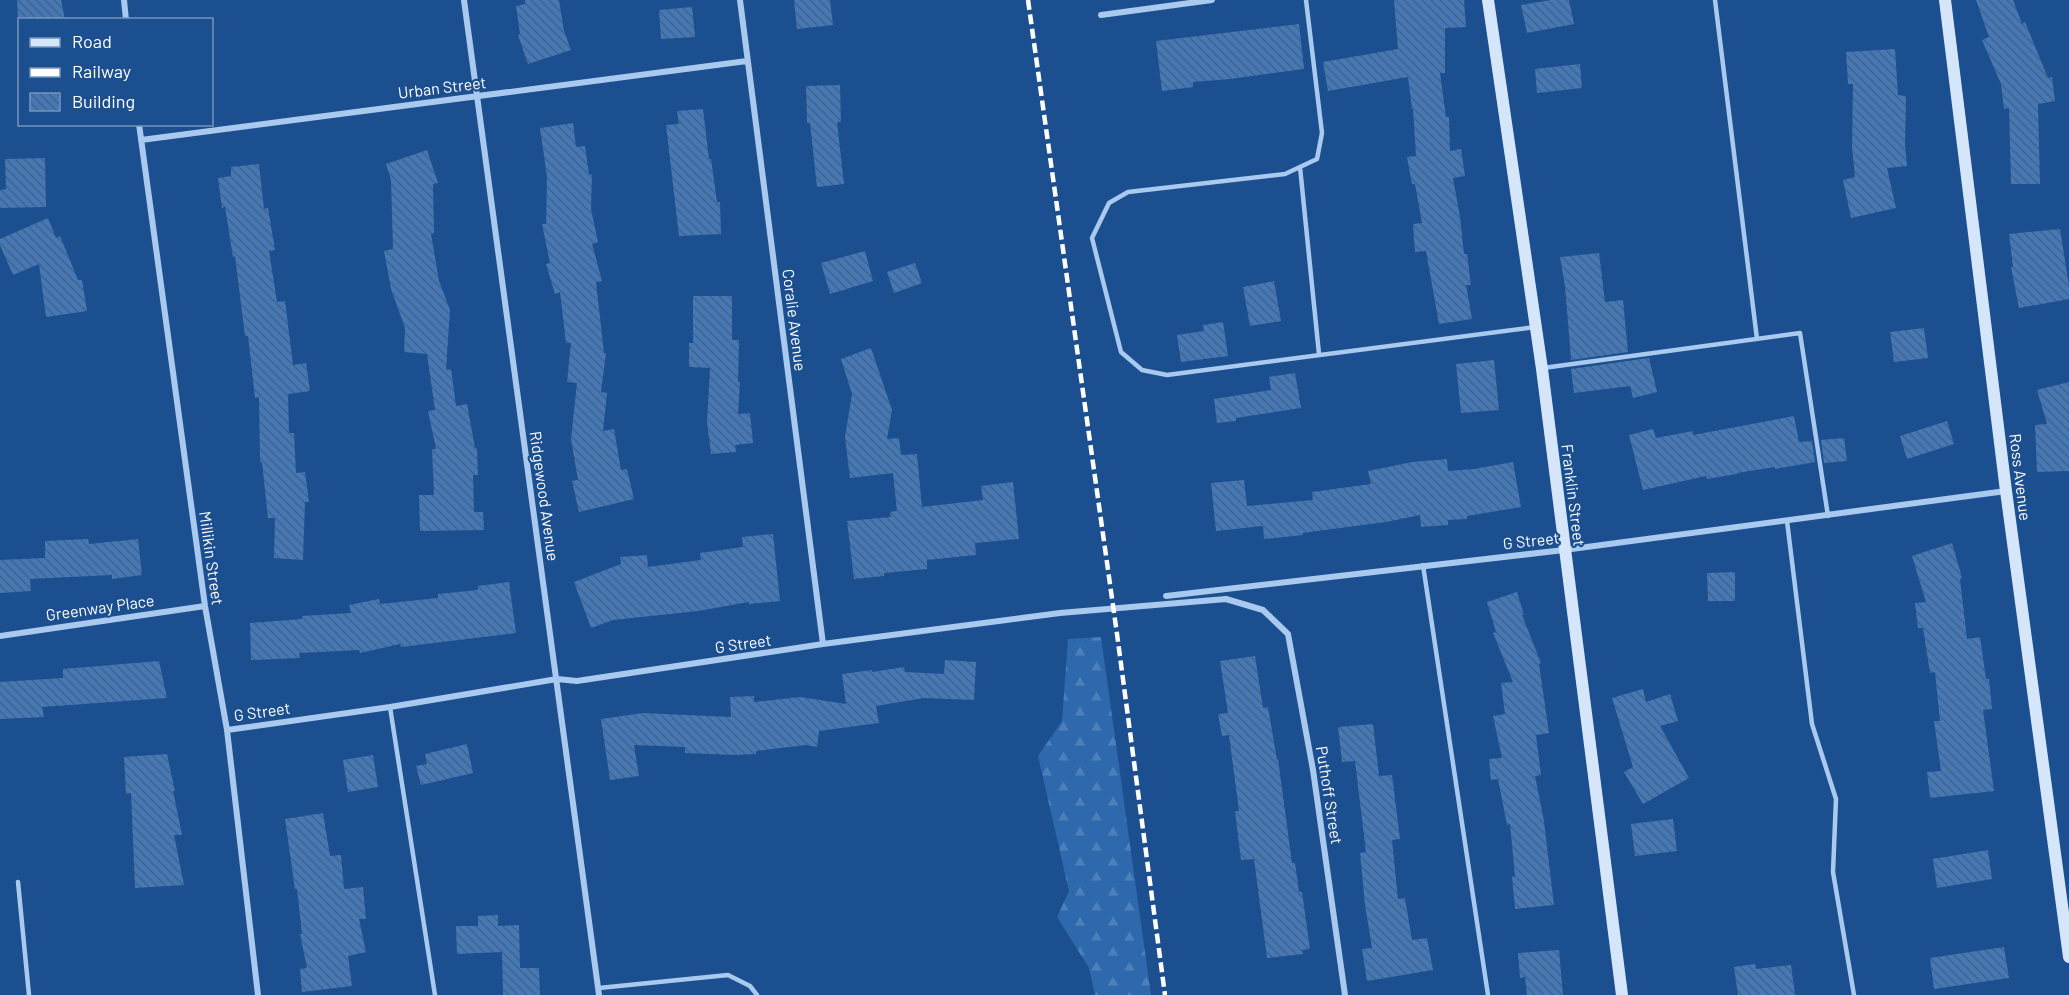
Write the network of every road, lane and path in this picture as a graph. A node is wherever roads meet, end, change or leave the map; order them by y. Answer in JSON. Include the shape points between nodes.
{"nodes":[{"id":1,"x":124,"y":0,"type":"edge"},
{"id":2,"x":464,"y":0,"type":"edge"},
{"id":3,"x":740,"y":0,"type":"edge"},
{"id":4,"x":1205,"y":0,"type":"edge"},
{"id":5,"x":1212,"y":0,"type":"edge"},
{"id":6,"x":1306,"y":0,"type":"edge"},
{"id":7,"x":1488,"y":0,"type":"edge"},
{"id":8,"x":1715,"y":0,"type":"edge"},
{"id":9,"x":1945,"y":0,"type":"edge"},
{"id":10,"x":1101,"y":15,"type":"dead end"},
{"id":11,"x":126,"y":18,"type":"edge"},
{"id":12,"x":747,"y":61,"type":"junction"},
{"id":13,"x":476,"y":97,"type":"junction"},
{"id":14,"x":139,"y":126,"type":"edge"},
{"id":15,"x":141,"y":140,"type":"junction"},
{"id":16,"x":1300,"y":167,"type":"junction"},
{"id":17,"x":1535,"y":327,"type":"junction"},
{"id":18,"x":1757,"y":339,"type":"junction"},
{"id":19,"x":1320,"y":354,"type":"junction"},
{"id":20,"x":1542,"y":369,"type":"junction"},
{"id":21,"x":2006,"y":491,"type":"junction"},
{"id":22,"x":1828,"y":516,"type":"junction"},
{"id":23,"x":1787,"y":521,"type":"junction"},
{"id":24,"x":1564,"y":550,"type":"junction"},
{"id":25,"x":1424,"y":565,"type":"junction"},
{"id":26,"x":1166,"y":596,"type":"dead end"},
{"id":27,"x":205,"y":606,"type":"junction"},
{"id":28,"x":1263,"y":610,"type":"joint"},
{"id":29,"x":0,"y":636,"type":"edge"},
{"id":30,"x":823,"y":644,"type":"junction"},
{"id":31,"x":557,"y":680,"type":"junction"},
{"id":32,"x":390,"y":707,"type":"junction"},
{"id":33,"x":227,"y":730,"type":"junction"},
{"id":34,"x":18,"y":882,"type":"dead end"},
{"id":35,"x":2069,"y":957,"type":"edge"},
{"id":36,"x":599,"y":992,"type":"edge"},
{"id":37,"x":29,"y":995,"type":"edge"},
{"id":38,"x":258,"y":995,"type":"edge"},
{"id":39,"x":435,"y":995,"type":"edge"},
{"id":40,"x":757,"y":995,"type":"edge"},
{"id":41,"x":1346,"y":995,"type":"edge"},
{"id":42,"x":1488,"y":995,"type":"edge"},
{"id":43,"x":1622,"y":995,"type":"edge"},
{"id":44,"x":1854,"y":995,"type":"edge"}],
"edges":[{"from":1,"to":11,"type":"street"},
{"from":2,"to":13,"type":"street","name":"Ridgewood Avenue"},
{"from":3,"to":12,"type":"street","name":"Coralie Avenue"},
{"from":4,"to":5,"type":"street"},
{"from":4,"to":10,"type":"street"},
{"from":6,"to":16,"type":"lane","via":[[1322,134],[1317,159]]},
{"from":7,"to":17,"type":"street","name":"Franklin Street"},
{"from":8,"to":18,"type":"lane"},
{"from":9,"to":21,"type":"street","name":"Ross Avenue"},
{"from":12,"to":13,"type":"street","name":"Urban Street"},
{"from":12,"to":30,"type":"street","name":"Coralie Avenue"},
{"from":13,"to":15,"type":"street","name":"Urban Street"},
{"from":13,"to":31,"type":"street","name":"Ridgewood Avenue"},
{"from":14,"to":15,"type":"street","name":"Millikin Street"},
{"from":15,"to":27,"type":"street","name":"Millikin Street"},
{"from":16,"to":19,"type":"lane"},
{"from":16,"to":19,"type":"lane","via":[[1285,174],[1128,192],[1109,203],[1092,238],[1121,352],[1142,370],[1167,375]]},
{"from":17,"to":19,"type":"lane"},
{"from":17,"to":20,"type":"street","name":"Franklin Street"},
{"from":18,"to":20,"type":"lane"},
{"from":18,"to":22,"type":"lane","via":[[1800,333]]},
{"from":20,"to":24,"type":"street","name":"Franklin Street"},
{"from":21,"to":22,"type":"street","name":"G Street"},
{"from":21,"to":35,"type":"street","name":"Ross Avenue"},
{"from":22,"to":23,"type":"street","name":"G Street"},
{"from":23,"to":24,"type":"street","name":"G Street"},
{"from":23,"to":44,"type":"lane","via":[[1812,724],[1836,800],[1833,872]]},
{"from":24,"to":25,"type":"street","name":"G Street"},
{"from":24,"to":43,"type":"street","name":"Franklin Street"},
{"from":25,"to":26,"type":"street","name":"G Street"},
{"from":25,"to":42,"type":"lane"},
{"from":27,"to":29,"type":"street","name":"Greenway Place"},
{"from":27,"to":33,"type":"street","name":"Millikin Street"},
{"from":28,"to":30,"type":"street","name":"G Street","via":[[1226,599],[1060,613]]},
{"from":28,"to":41,"type":"street","name":"Puthoff Street","via":[[1288,634],[1313,770]]},
{"from":30,"to":31,"type":"street","name":"G Street","via":[[576,681]]},
{"from":31,"to":32,"type":"street","name":"G Street"},
{"from":31,"to":36,"type":"street","name":"Ridgewood Avenue"},
{"from":32,"to":33,"type":"street","name":"G Street"},
{"from":32,"to":39,"type":"lane"},
{"from":33,"to":38,"type":"street","name":"Millikin Street"},
{"from":34,"to":37,"type":"lane"},
{"from":36,"to":40,"type":"lane","via":[[728,975],[750,986]]}]}
